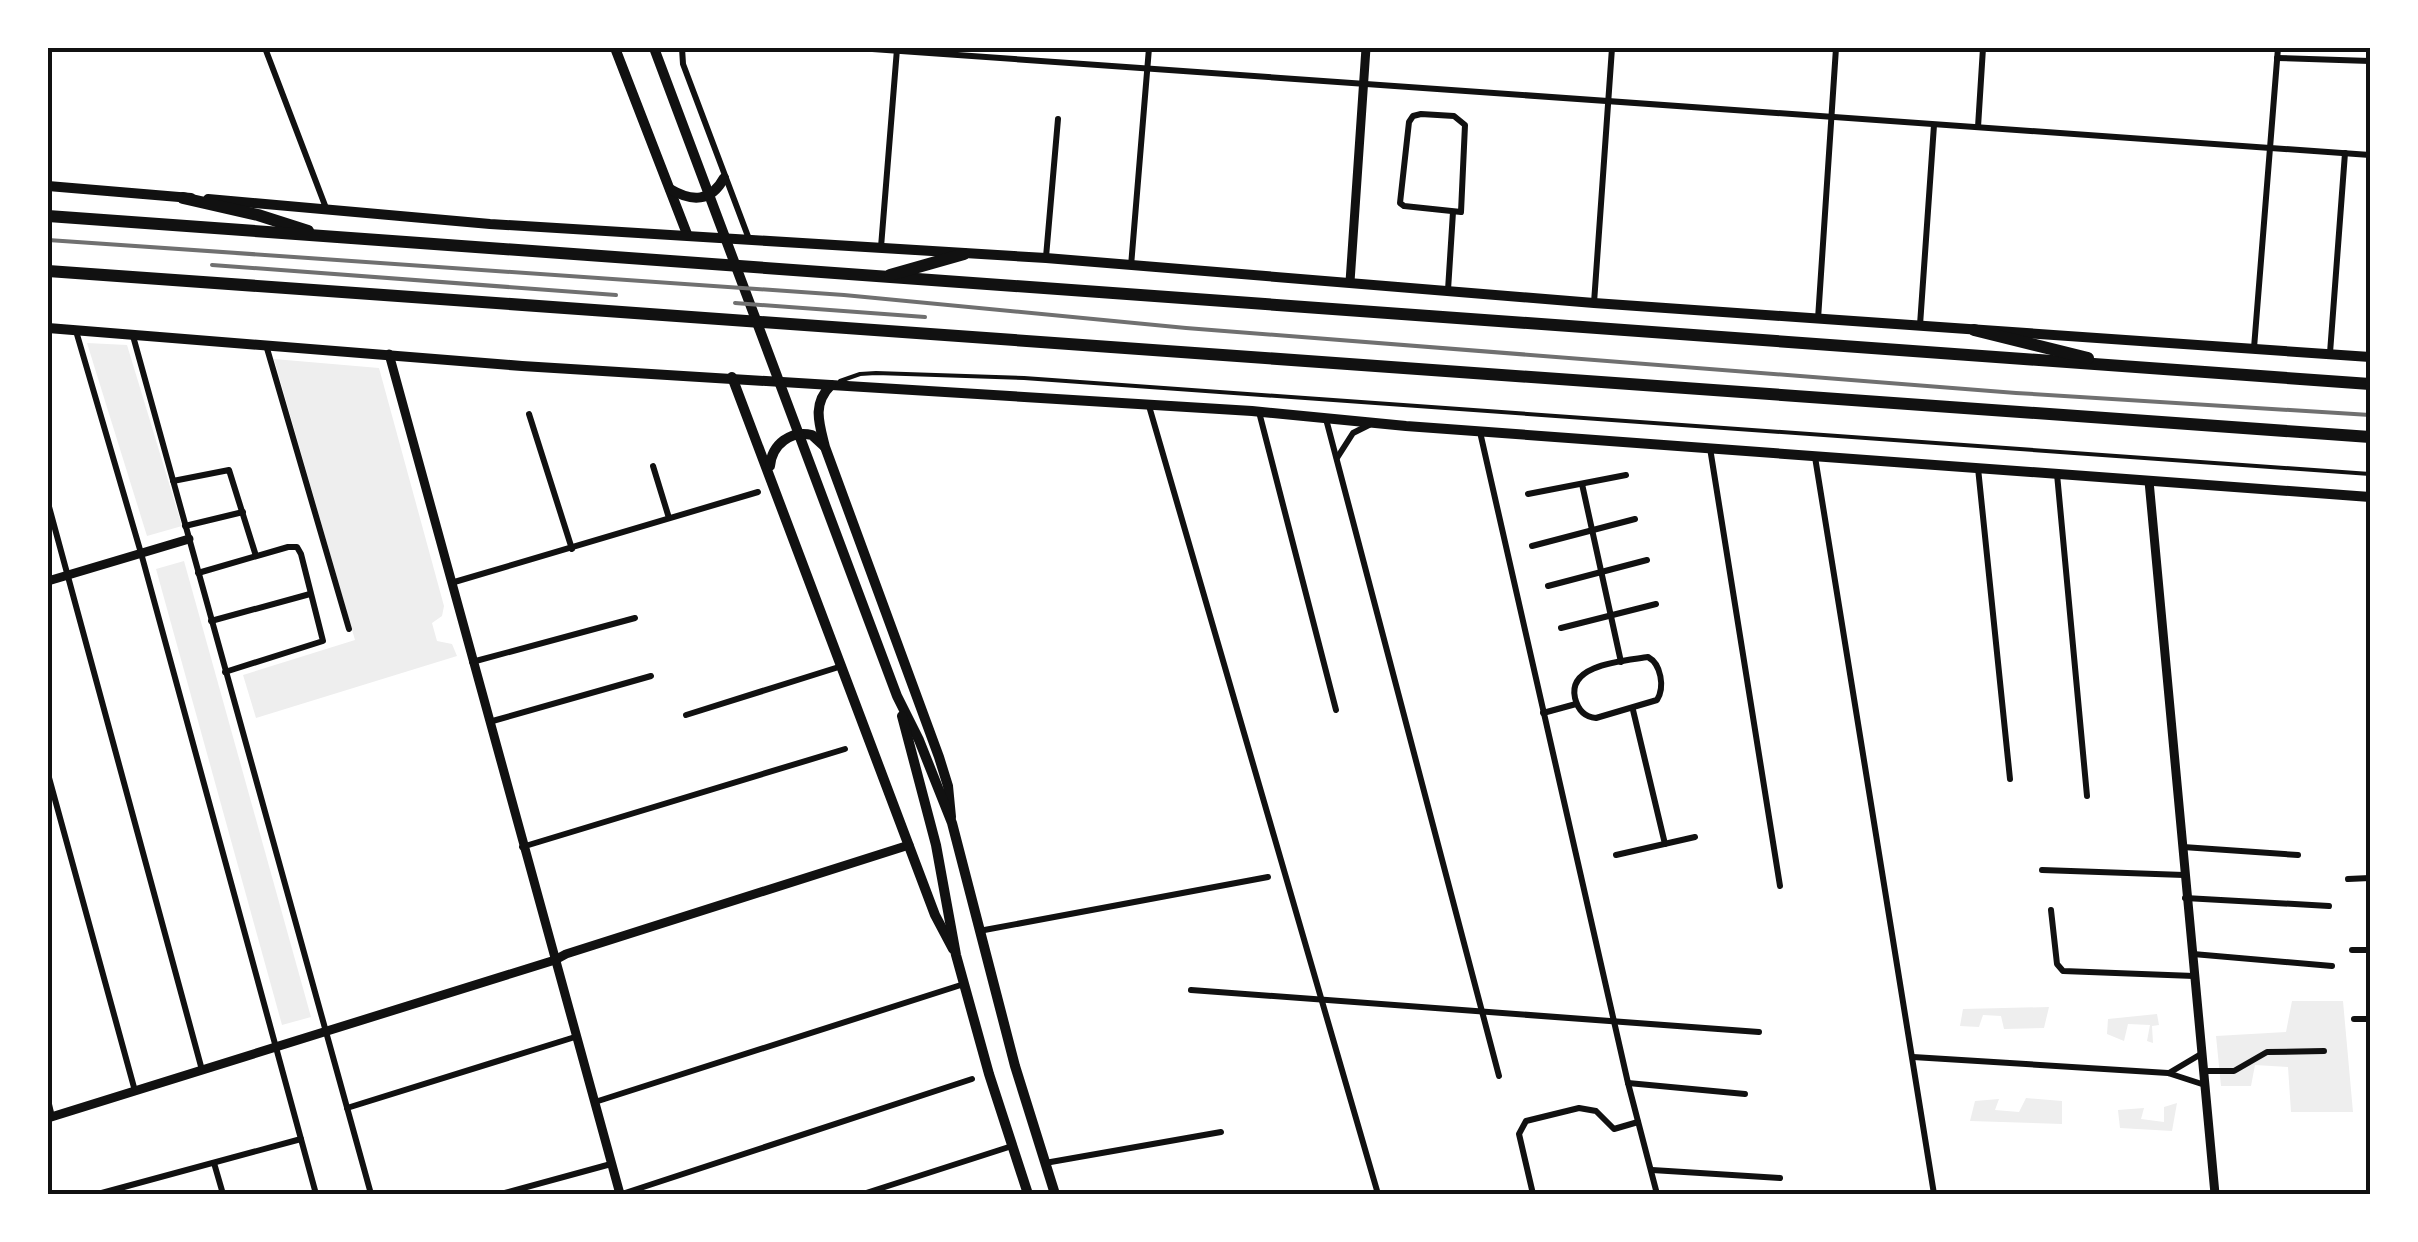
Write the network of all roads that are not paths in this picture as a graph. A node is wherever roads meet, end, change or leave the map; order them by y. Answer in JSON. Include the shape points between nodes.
{"nodes":[{"id":1,"x":264,"y":48,"type":"edge"},
{"id":2,"x":615,"y":48,"type":"edge"},
{"id":3,"x":654,"y":48,"type":"edge"},
{"id":4,"x":682,"y":48,"type":"edge"},
{"id":5,"x":858,"y":48,"type":"edge"},
{"id":6,"x":1149,"y":48,"type":"edge"},
{"id":7,"x":1366,"y":48,"type":"edge"},
{"id":8,"x":1612,"y":48,"type":"edge"},
{"id":9,"x":1836,"y":48,"type":"edge"},
{"id":10,"x":1983,"y":48,"type":"edge"},
{"id":11,"x":2278,"y":48,"type":"edge"},
{"id":12,"x":897,"y":49,"type":"edge"},
{"id":13,"x":2277,"y":58,"type":"junction"},
{"id":14,"x":2370,"y":61,"type":"edge"},
{"id":15,"x":1147,"y":68,"type":"junction"},
{"id":16,"x":1364,"y":84,"type":"junction"},
{"id":17,"x":1608,"y":100,"type":"junction"},
{"id":18,"x":1831,"y":116,"type":"junction"},
{"id":19,"x":1058,"y":119,"type":"dead end"},
{"id":20,"x":1934,"y":125,"type":"junction"},
{"id":21,"x":1978,"y":127,"type":"junction"},
{"id":22,"x":2270,"y":150,"type":"junction"},
{"id":23,"x":2345,"y":153,"type":"junction"},
{"id":24,"x":2370,"y":154,"type":"edge"},
{"id":25,"x":724,"y":178,"type":"junction"},
{"id":26,"x":48,"y":186,"type":"edge"},
{"id":27,"x":669,"y":189,"type":"junction"},
{"id":28,"x":183,"y":198,"type":"junction"},
{"id":29,"x":326,"y":208,"type":"junction"},
{"id":30,"x":1453,"y":212,"type":"junction"},
{"id":31,"x":48,"y":216,"type":"edge"},
{"id":32,"x":686,"y":234,"type":"junction"},
{"id":33,"x":320,"y":236,"type":"junction"},
{"id":34,"x":748,"y":239,"type":"junction"},
{"id":35,"x":881,"y":247,"type":"junction"},
{"id":36,"x":964,"y":254,"type":"junction"},
{"id":37,"x":1046,"y":258,"type":"junction"},
{"id":38,"x":1131,"y":266,"type":"junction"},
{"id":39,"x":48,"y":270,"type":"edge"},
{"id":40,"x":882,"y":277,"type":"junction"},
{"id":41,"x":1350,"y":282,"type":"junction"},
{"id":42,"x":1448,"y":292,"type":"junction"},
{"id":43,"x":1594,"y":303,"type":"junction"},
{"id":44,"x":1818,"y":319,"type":"junction"},
{"id":45,"x":1920,"y":325,"type":"junction"},
{"id":46,"x":48,"y":328,"type":"edge"},
{"id":47,"x":1974,"y":330,"type":"junction"},
{"id":48,"x":76,"y":331,"type":"junction"},
{"id":49,"x":133,"y":336,"type":"junction"},
{"id":50,"x":266,"y":345,"type":"junction"},
{"id":51,"x":2254,"y":348,"type":"junction"},
{"id":52,"x":389,"y":354,"type":"junction"},
{"id":53,"x":2330,"y":354,"type":"junction"},
{"id":54,"x":2370,"y":357,"type":"edge"},
{"id":55,"x":2124,"y":367,"type":"junction"},
{"id":56,"x":732,"y":377,"type":"junction"},
{"id":57,"x":2370,"y":384,"type":"edge"},
{"id":58,"x":831,"y":385,"type":"junction"},
{"id":59,"x":1150,"y":406,"type":"junction"},
{"id":60,"x":1260,"y":412,"type":"junction"},
{"id":61,"x":529,"y":414,"type":"dead end"},
{"id":62,"x":1326,"y":418,"type":"junction"},
{"id":63,"x":1373,"y":423,"type":"junction"},
{"id":64,"x":1480,"y":430,"type":"junction"},
{"id":65,"x":2370,"y":437,"type":"edge"},
{"id":66,"x":825,"y":447,"type":"junction"},
{"id":67,"x":1710,"y":448,"type":"junction"},
{"id":68,"x":1815,"y":456,"type":"junction"},
{"id":69,"x":1336,"y":459,"type":"junction"},
{"id":70,"x":653,"y":466,"type":"dead end"},
{"id":71,"x":1978,"y":468,"type":"junction"},
{"id":72,"x":769,"y":471,"type":"junction"},
{"id":73,"x":2057,"y":474,"type":"junction"},
{"id":74,"x":2370,"y":474,"type":"edge"},
{"id":75,"x":1626,"y":475,"type":"dead end"},
{"id":76,"x":172,"y":480,"type":"junction"},
{"id":77,"x":2149,"y":481,"type":"junction"},
{"id":78,"x":1582,"y":484,"type":"junction"},
{"id":79,"x":758,"y":492,"type":"dead end"},
{"id":80,"x":1528,"y":494,"type":"dead end"},
{"id":81,"x":2370,"y":497,"type":"edge"},
{"id":82,"x":48,"y":503,"type":"edge"},
{"id":83,"x":243,"y":512,"type":"junction"},
{"id":84,"x":669,"y":518,"type":"junction"},
{"id":85,"x":1634,"y":518,"type":"dead end"},
{"id":86,"x":185,"y":526,"type":"junction"},
{"id":87,"x":1593,"y":529,"type":"junction"},
{"id":88,"x":189,"y":539,"type":"junction"},
{"id":89,"x":1532,"y":546,"type":"dead end"},
{"id":90,"x":572,"y":549,"type":"junction"},
{"id":91,"x":141,"y":554,"type":"junction"},
{"id":92,"x":256,"y":556,"type":"junction"},
{"id":93,"x":1647,"y":560,"type":"dead end"},
{"id":94,"x":1603,"y":571,"type":"junction"},
{"id":95,"x":198,"y":573,"type":"junction"},
{"id":96,"x":68,"y":576,"type":"junction"},
{"id":97,"x":48,"y":581,"type":"edge"},
{"id":98,"x":450,"y":583,"type":"junction"},
{"id":99,"x":1548,"y":586,"type":"dead end"},
{"id":100,"x":310,"y":594,"type":"junction"},
{"id":101,"x":1656,"y":604,"type":"dead end"},
{"id":102,"x":1611,"y":614,"type":"junction"},
{"id":103,"x":636,"y":618,"type":"dead end"},
{"id":104,"x":211,"y":622,"type":"junction"},
{"id":105,"x":1561,"y":628,"type":"dead end"},
{"id":106,"x":349,"y":629,"type":"dead end"},
{"id":107,"x":471,"y":662,"type":"junction"},
{"id":108,"x":1621,"y":662,"type":"junction"},
{"id":109,"x":842,"y":666,"type":"junction"},
{"id":110,"x":225,"y":672,"type":"junction"},
{"id":111,"x":652,"y":676,"type":"dead end"},
{"id":112,"x":897,"y":696,"type":"junction"},
{"id":113,"x":1576,"y":704,"type":"junction"},
{"id":114,"x":1336,"y":710,"type":"dead end"},
{"id":115,"x":1632,"y":710,"type":"junction"},
{"id":116,"x":1543,"y":713,"type":"junction"},
{"id":117,"x":686,"y":715,"type":"dead end"},
{"id":118,"x":488,"y":722,"type":"junction"},
{"id":119,"x":845,"y":749,"type":"dead end"},
{"id":120,"x":48,"y":774,"type":"edge"},
{"id":121,"x":2010,"y":779,"type":"dead end"},
{"id":122,"x":2087,"y":796,"type":"dead end"},
{"id":123,"x":952,"y":823,"type":"junction"},
{"id":124,"x":1696,"y":837,"type":"dead end"},
{"id":125,"x":1665,"y":844,"type":"junction"},
{"id":126,"x":909,"y":845,"type":"junction"},
{"id":127,"x":522,"y":846,"type":"junction"},
{"id":128,"x":2181,"y":847,"type":"junction"},
{"id":129,"x":1616,"y":854,"type":"dead end"},
{"id":130,"x":2298,"y":855,"type":"dead end"},
{"id":131,"x":2042,"y":870,"type":"dead end"},
{"id":132,"x":2184,"y":875,"type":"junction"},
{"id":133,"x":1268,"y":878,"type":"dead end"},
{"id":134,"x":2370,"y":878,"type":"edge"},
{"id":135,"x":2348,"y":879,"type":"dead end"},
{"id":136,"x":1780,"y":886,"type":"dead end"},
{"id":137,"x":2185,"y":898,"type":"junction"},
{"id":138,"x":2329,"y":906,"type":"dead end"},
{"id":139,"x":2051,"y":910,"type":"dead end"},
{"id":140,"x":978,"y":932,"type":"junction"},
{"id":141,"x":2352,"y":950,"type":"dead end"},
{"id":142,"x":2370,"y":950,"type":"edge"},
{"id":143,"x":2191,"y":954,"type":"junction"},
{"id":144,"x":956,"y":955,"type":"junction"},
{"id":145,"x":555,"y":960,"type":"junction"},
{"id":146,"x":2332,"y":966,"type":"dead end"},
{"id":147,"x":2194,"y":976,"type":"junction"},
{"id":148,"x":965,"y":984,"type":"junction"},
{"id":149,"x":1191,"y":990,"type":"dead end"},
{"id":150,"x":1324,"y":1000,"type":"junction"},
{"id":151,"x":1480,"y":1012,"type":"junction"},
{"id":152,"x":2354,"y":1019,"type":"dead end"},
{"id":153,"x":2370,"y":1019,"type":"edge"},
{"id":154,"x":1615,"y":1022,"type":"junction"},
{"id":155,"x":326,"y":1032,"type":"junction"},
{"id":156,"x":1759,"y":1032,"type":"dead end"},
{"id":157,"x":575,"y":1037,"type":"junction"},
{"id":158,"x":276,"y":1047,"type":"junction"},
{"id":159,"x":2324,"y":1051,"type":"dead end"},
{"id":160,"x":2202,"y":1054,"type":"junction"},
{"id":161,"x":1912,"y":1057,"type":"junction"},
{"id":162,"x":202,"y":1070,"type":"junction"},
{"id":163,"x":2204,"y":1070,"type":"junction"},
{"id":164,"x":2168,"y":1074,"type":"junction"},
{"id":165,"x":1499,"y":1076,"type":"dead end"},
{"id":166,"x":972,"y":1079,"type":"dead end"},
{"id":167,"x":1628,"y":1083,"type":"junction"},
{"id":168,"x":2205,"y":1085,"type":"junction"},
{"id":169,"x":134,"y":1091,"type":"junction"},
{"id":170,"x":1745,"y":1094,"type":"dead end"},
{"id":171,"x":48,"y":1100,"type":"edge"},
{"id":172,"x":594,"y":1102,"type":"junction"},
{"id":173,"x":347,"y":1108,"type":"junction"},
{"id":174,"x":50,"y":1118,"type":"edge"},
{"id":175,"x":1638,"y":1122,"type":"junction"},
{"id":176,"x":1221,"y":1132,"type":"dead end"},
{"id":177,"x":301,"y":1140,"type":"junction"},
{"id":178,"x":1012,"y":1146,"type":"junction"},
{"id":179,"x":214,"y":1163,"type":"junction"},
{"id":180,"x":1045,"y":1163,"type":"junction"},
{"id":181,"x":611,"y":1164,"type":"junction"},
{"id":182,"x":1652,"y":1170,"type":"junction"},
{"id":183,"x":1780,"y":1178,"type":"dead end"},
{"id":184,"x":132,"y":1185,"type":"junction"},
{"id":185,"x":98,"y":1194,"type":"edge"},
{"id":186,"x":135,"y":1194,"type":"edge"},
{"id":187,"x":223,"y":1194,"type":"edge"},
{"id":188,"x":316,"y":1194,"type":"edge"},
{"id":189,"x":371,"y":1194,"type":"edge"},
{"id":190,"x":501,"y":1194,"type":"edge"},
{"id":191,"x":621,"y":1194,"type":"edge"},
{"id":192,"x":864,"y":1194,"type":"edge"},
{"id":193,"x":1028,"y":1194,"type":"edge"},
{"id":194,"x":1056,"y":1194,"type":"edge"},
{"id":195,"x":1378,"y":1194,"type":"edge"},
{"id":196,"x":1533,"y":1194,"type":"edge"},
{"id":197,"x":1657,"y":1194,"type":"edge"},
{"id":198,"x":1934,"y":1194,"type":"edge"},
{"id":199,"x":2215,"y":1194,"type":"edge"}],
"edges":[{"from":1,"to":29,"type":"street"},
{"from":2,"to":27,"type":"main road"},
{"from":3,"to":112,"type":"main road"},
{"from":4,"to":25,"type":"street"},
{"from":5,"to":12,"type":"street"},
{"from":6,"to":15,"type":"street"},
{"from":7,"to":16,"type":"street"},
{"from":8,"to":17,"type":"street"},
{"from":9,"to":18,"type":"street"},
{"from":10,"to":21,"type":"street"},
{"from":11,"to":13,"type":"street"},
{"from":12,"to":15,"type":"street"},
{"from":12,"to":35,"type":"street"},
{"from":13,"to":14,"type":"street"},
{"from":13,"to":22,"type":"street"},
{"from":15,"to":16,"type":"street"},
{"from":15,"to":38,"type":"street"},
{"from":16,"to":17,"type":"street"},
{"from":16,"to":41,"type":"street"},
{"from":17,"to":18,"type":"street"},
{"from":17,"to":43,"type":"street"},
{"from":18,"to":20,"type":"street"},
{"from":18,"to":44,"type":"street"},
{"from":19,"to":37,"type":"street"},
{"from":20,"to":21,"type":"street"},
{"from":20,"to":45,"type":"street"},
{"from":21,"to":22,"type":"street"},
{"from":22,"to":23,"type":"street"},
{"from":22,"to":51,"type":"street"},
{"from":23,"to":24,"type":"street"},
{"from":23,"to":53,"type":"street"},
{"from":25,"to":27,"type":"main road","via":[[698,199]]},
{"from":25,"to":34,"type":"street"},
{"from":26,"to":28,"type":"main road"},
{"from":27,"to":32,"type":"main road"},
{"from":28,"to":29,"type":"main road"},
{"from":28,"to":33,"type":"highway"},
{"from":29,"to":32,"type":"main road"},
{"from":30,"to":30,"type":"street","via":[[1462,210],[1465,126],[1454,116],[1416,114],[1408,122],[1400,203]]},
{"from":30,"to":42,"type":"street"},
{"from":31,"to":33,"type":"highway"},
{"from":32,"to":34,"type":"main road"},
{"from":33,"to":40,"type":"highway"},
{"from":34,"to":35,"type":"main road"},
{"from":35,"to":36,"type":"main road"},
{"from":36,"to":37,"type":"main road"},
{"from":36,"to":40,"type":"highway"},
{"from":37,"to":38,"type":"main road"},
{"from":38,"to":41,"type":"main road"},
{"from":39,"to":65,"type":"highway"},
{"from":40,"to":55,"type":"highway"},
{"from":41,"to":42,"type":"main road"},
{"from":42,"to":43,"type":"main road"},
{"from":43,"to":44,"type":"main road"},
{"from":44,"to":45,"type":"main road"},
{"from":45,"to":47,"type":"main road"},
{"from":46,"to":48,"type":"main road"},
{"from":47,"to":51,"type":"main road"},
{"from":47,"to":55,"type":"highway"},
{"from":48,"to":49,"type":"main road"},
{"from":48,"to":91,"type":"street"},
{"from":49,"to":50,"type":"main road"},
{"from":49,"to":76,"type":"street"},
{"from":50,"to":52,"type":"main road"},
{"from":50,"to":106,"type":"street"},
{"from":51,"to":53,"type":"main road"},
{"from":52,"to":56,"type":"main road"},
{"from":52,"to":98,"type":"street"},
{"from":53,"to":54,"type":"main road"},
{"from":55,"to":57,"type":"highway"},
{"from":56,"to":58,"type":"main road"},
{"from":56,"to":72,"type":"main road"},
{"from":58,"to":59,"type":"main road"},
{"from":58,"to":66,"type":"main road","via":[[816,409]]},
{"from":58,"to":74,"type":"lane","via":[[876,372],[1024,378]]},
{"from":59,"to":60,"type":"main road"},
{"from":59,"to":150,"type":"street"},
{"from":60,"to":62,"type":"main road"},
{"from":60,"to":114,"type":"street"},
{"from":61,"to":90,"type":"street"},
{"from":62,"to":63,"type":"main road"},
{"from":62,"to":69,"type":"street"},
{"from":63,"to":64,"type":"main road"},
{"from":63,"to":69,"type":"street","via":[[1354,433]]},
{"from":64,"to":67,"type":"main road"},
{"from":64,"to":116,"type":"street"},
{"from":66,"to":72,"type":"main road","via":[[812,435],[793,435],[775,448]]},
{"from":66,"to":123,"type":"main road","via":[[939,756]]},
{"from":67,"to":68,"type":"main road"},
{"from":67,"to":136,"type":"street"},
{"from":68,"to":71,"type":"main road"},
{"from":68,"to":161,"type":"street"},
{"from":69,"to":151,"type":"street"},
{"from":70,"to":84,"type":"street"},
{"from":71,"to":73,"type":"main road"},
{"from":71,"to":121,"type":"street"},
{"from":72,"to":109,"type":"main road"},
{"from":73,"to":77,"type":"main road"},
{"from":73,"to":122,"type":"street"},
{"from":75,"to":78,"type":"street"},
{"from":76,"to":83,"type":"street","via":[[229,470]]},
{"from":76,"to":86,"type":"street"},
{"from":77,"to":81,"type":"main road"},
{"from":77,"to":128,"type":"street"},
{"from":78,"to":80,"type":"street"},
{"from":78,"to":87,"type":"street"},
{"from":79,"to":84,"type":"street"},
{"from":82,"to":96,"type":"street"},
{"from":83,"to":86,"type":"street"},
{"from":83,"to":92,"type":"street"},
{"from":84,"to":90,"type":"street"},
{"from":85,"to":87,"type":"street"},
{"from":86,"to":88,"type":"street"},
{"from":87,"to":89,"type":"street"},
{"from":87,"to":94,"type":"street"},
{"from":88,"to":91,"type":"street"},
{"from":88,"to":95,"type":"street"},
{"from":90,"to":98,"type":"street"},
{"from":91,"to":96,"type":"street"},
{"from":91,"to":158,"type":"street"},
{"from":92,"to":95,"type":"street"},
{"from":92,"to":100,"type":"street","via":[[297,547]]},
{"from":93,"to":94,"type":"street"},
{"from":94,"to":99,"type":"street"},
{"from":94,"to":102,"type":"street"},
{"from":95,"to":104,"type":"street"},
{"from":96,"to":97,"type":"street"},
{"from":96,"to":162,"type":"street"},
{"from":98,"to":107,"type":"street"},
{"from":100,"to":104,"type":"street"},
{"from":100,"to":110,"type":"street","via":[[322,642]]},
{"from":101,"to":102,"type":"street"},
{"from":102,"to":105,"type":"street"},
{"from":102,"to":108,"type":"street"},
{"from":103,"to":107,"type":"street"},
{"from":104,"to":110,"type":"street"},
{"from":107,"to":118,"type":"street"},
{"from":108,"to":113,"type":"street","via":[[1577,677]]},
{"from":108,"to":115,"type":"street","via":[[1648,657],[1659,673],[1657,700]]},
{"from":109,"to":117,"type":"street"},
{"from":109,"to":126,"type":"main road"},
{"from":110,"to":155,"type":"street"},
{"from":111,"to":118,"type":"street"},
{"from":112,"to":123,"type":"main road"},
{"from":112,"to":144,"type":"main road"},
{"from":113,"to":115,"type":"street","via":[[1596,718]]},
{"from":113,"to":116,"type":"street"},
{"from":115,"to":125,"type":"street"},
{"from":116,"to":154,"type":"street"},
{"from":118,"to":127,"type":"street"},
{"from":119,"to":127,"type":"street"},
{"from":120,"to":169,"type":"street"},
{"from":123,"to":140,"type":"main road"},
{"from":124,"to":125,"type":"street"},
{"from":125,"to":129,"type":"street"},
{"from":126,"to":144,"type":"main road"},
{"from":126,"to":145,"type":"street"},
{"from":127,"to":145,"type":"street"},
{"from":128,"to":130,"type":"street"},
{"from":128,"to":132,"type":"street"},
{"from":131,"to":132,"type":"street"},
{"from":132,"to":137,"type":"street"},
{"from":133,"to":140,"type":"street"},
{"from":134,"to":135,"type":"street"},
{"from":137,"to":138,"type":"street"},
{"from":137,"to":143,"type":"street"},
{"from":139,"to":147,"type":"street","via":[[2062,971]]},
{"from":140,"to":180,"type":"main road"},
{"from":141,"to":142,"type":"street"},
{"from":143,"to":146,"type":"street"},
{"from":143,"to":147,"type":"street"},
{"from":144,"to":148,"type":"main road"},
{"from":145,"to":155,"type":"street"},
{"from":145,"to":157,"type":"street"},
{"from":147,"to":160,"type":"street"},
{"from":148,"to":172,"type":"street"},
{"from":148,"to":178,"type":"main road"},
{"from":149,"to":150,"type":"street"},
{"from":150,"to":151,"type":"street"},
{"from":150,"to":195,"type":"street"},
{"from":151,"to":154,"type":"street"},
{"from":151,"to":165,"type":"street"},
{"from":152,"to":153,"type":"street"},
{"from":154,"to":156,"type":"street"},
{"from":154,"to":167,"type":"street"},
{"from":155,"to":158,"type":"street"},
{"from":155,"to":173,"type":"street"},
{"from":157,"to":172,"type":"street"},
{"from":157,"to":173,"type":"street"},
{"from":158,"to":162,"type":"street"},
{"from":158,"to":177,"type":"street"},
{"from":159,"to":163,"type":"street","via":[[2267,1052],[2236,1070]]},
{"from":160,"to":163,"type":"street"},
{"from":160,"to":164,"type":"street"},
{"from":161,"to":164,"type":"street"},
{"from":161,"to":198,"type":"street"},
{"from":162,"to":169,"type":"street"},
{"from":163,"to":168,"type":"street"},
{"from":164,"to":168,"type":"street"},
{"from":166,"to":191,"type":"street"},
{"from":167,"to":170,"type":"street"},
{"from":167,"to":175,"type":"street"},
{"from":168,"to":199,"type":"street"},
{"from":169,"to":174,"type":"street"},
{"from":171,"to":174,"type":"street"},
{"from":172,"to":181,"type":"street"},
{"from":173,"to":189,"type":"street"},
{"from":175,"to":182,"type":"street"},
{"from":175,"to":196,"type":"street","via":[[1614,1129],[1596,1111],[1578,1108],[1526,1121],[1519,1134]]},
{"from":176,"to":180,"type":"street"},
{"from":177,"to":179,"type":"street"},
{"from":177,"to":188,"type":"street"},
{"from":178,"to":192,"type":"street"},
{"from":178,"to":193,"type":"main road"},
{"from":179,"to":184,"type":"street"},
{"from":179,"to":187,"type":"street"},
{"from":180,"to":194,"type":"main road"},
{"from":181,"to":190,"type":"street"},
{"from":181,"to":191,"type":"street"},
{"from":182,"to":183,"type":"street"},
{"from":182,"to":197,"type":"street"},
{"from":184,"to":185,"type":"street"},
{"from":184,"to":186,"type":"street"}]}
